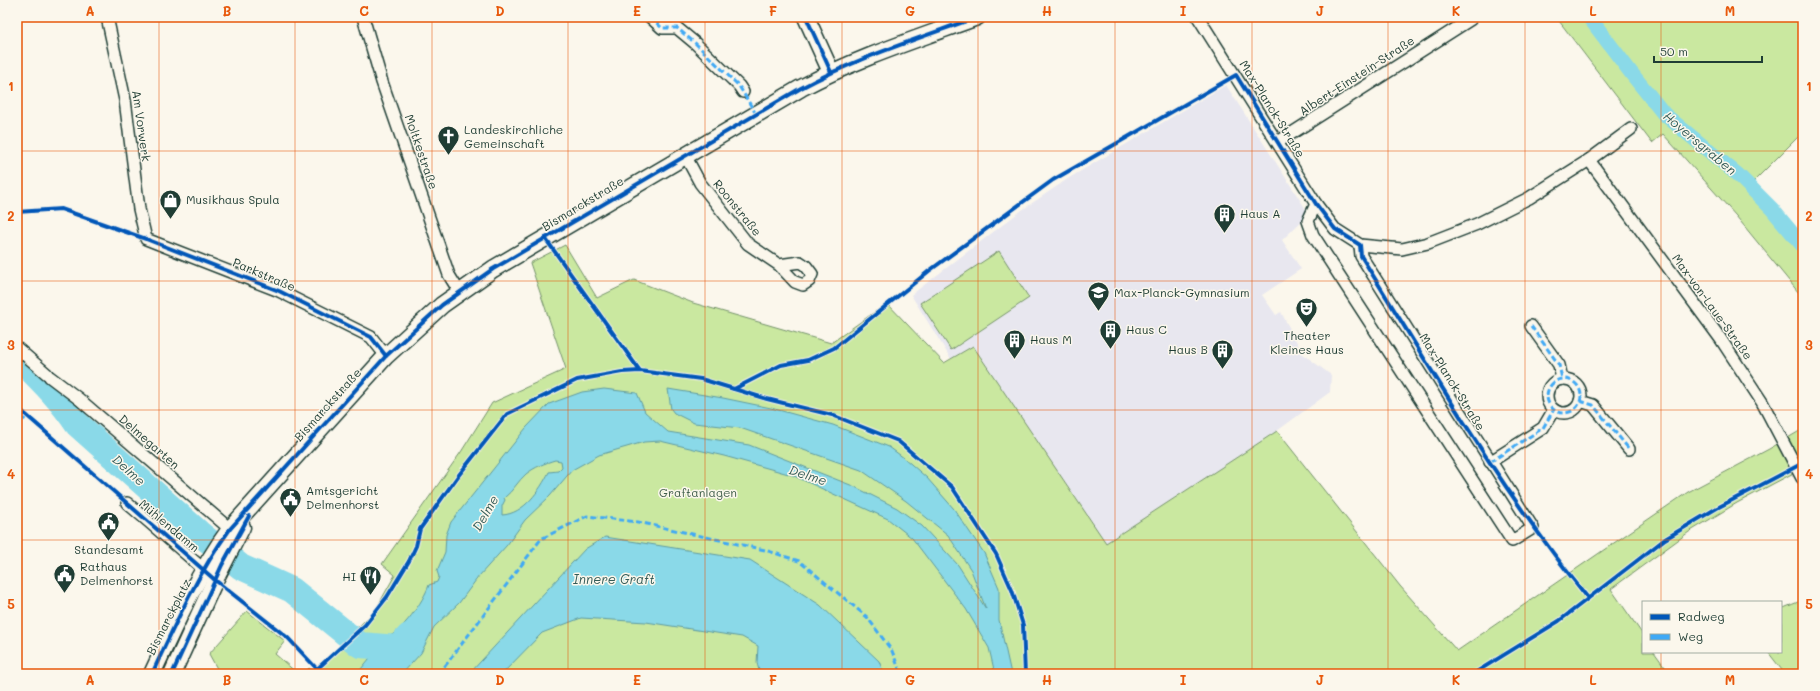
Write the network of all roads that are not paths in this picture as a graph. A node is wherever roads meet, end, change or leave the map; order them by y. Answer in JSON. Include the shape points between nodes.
{"nodes":[{"id":1,"x":107,"y":17,"type":"edge"},
{"id":2,"x":363,"y":17,"type":"edge"},
{"id":3,"x":650,"y":17,"type":"edge"},
{"id":4,"x":806,"y":17,"type":"edge"},
{"id":5,"x":977,"y":17,"type":"edge"},
{"id":6,"x":1198,"y":17,"type":"edge"},
{"id":7,"x":1471,"y":19,"type":"dead end"},
{"id":8,"x":832,"y":72,"type":"junction"},
{"id":9,"x":743,"y":92,"type":"dead end"},
{"id":10,"x":1631,"y":129,"type":"dead end"},
{"id":11,"x":1278,"y":142,"type":"junction"},
{"id":12,"x":686,"y":157,"type":"junction"},
{"id":13,"x":1589,"y":160,"type":"junction"},
{"id":14,"x":1316,"y":204,"type":"junction"},
{"id":15,"x":146,"y":239,"type":"joint"},
{"id":16,"x":1360,"y":245,"type":"junction"},
{"id":17,"x":779,"y":265,"type":"dead end"},
{"id":18,"x":460,"y":293,"type":"junction"},
{"id":19,"x":1531,"y":326,"type":"dead end"},
{"id":20,"x":17,"y":348,"type":"edge"},
{"id":21,"x":386,"y":356,"type":"junction"},
{"id":22,"x":1562,"y":379,"type":"junction"},
{"id":23,"x":1580,"y":401,"type":"junction"},
{"id":24,"x":1553,"y":411,"type":"junction"},
{"id":25,"x":1629,"y":449,"type":"dead end"},
{"id":26,"x":1490,"y":462,"type":"junction"},
{"id":27,"x":1802,"y":478,"type":"edge"},
{"id":28,"x":127,"y":503,"type":"dead end"},
{"id":29,"x":229,"y":537,"type":"junction"},
{"id":30,"x":213,"y":567,"type":"junction"},
{"id":31,"x":152,"y":674,"type":"edge"},
{"id":32,"x":172,"y":674,"type":"edge"}],
"edges":[{"from":1,"to":15,"type":"street","name":"Am Vorwerk","via":[[125,100],[139,209]]},
{"from":2,"to":18,"type":"street","name":"Moltkestraße","via":[[382,82],[449,276]]},
{"from":3,"to":9,"type":"street","via":[[662,28],[677,28],[695,42]]},
{"from":4,"to":8,"type":"main road"},
{"from":5,"to":8,"type":"main road","name":"Bismarckstraße"},
{"from":6,"to":11,"type":"street","name":"Max-Planck-Straße"},
{"from":7,"to":11,"type":"street","name":"Albert-Einstein-Straße"},
{"from":8,"to":12,"type":"main road","name":"Bismarckstraße","via":[[797,90]]},
{"from":10,"to":13,"type":"street"},
{"from":11,"to":14,"type":"street","name":"Max-Planck-Straße"},
{"from":12,"to":17,"type":"street","name":"Roonstraße","via":[[700,183],[748,244]]},
{"from":12,"to":18,"type":"main road","name":"Bismarckstraße","via":[[640,181],[493,269]]},
{"from":13,"to":16,"type":"street","via":[[1529,198],[1478,224],[1428,243],[1402,249]]},
{"from":13,"to":27,"type":"street","name":"Max-von-Laue-Straße","via":[[1720,338],[1762,402]]},
{"from":14,"to":16,"type":"street","via":[[1335,229]]},
{"from":14,"to":26,"type":"street","name":"Max-Planck-Straße","via":[[1308,220],[1313,235],[1512,541],[1533,528]]},
{"from":15,"to":21,"type":"street","name":"Parkstraße","via":[[279,291],[371,337]]},
{"from":16,"to":26,"type":"street","name":"Max-Planck-Straße","via":[[1361,256]]},
{"from":18,"to":21,"type":"main road","name":"Bismarckstraße","via":[[442,305]]},
{"from":19,"to":22,"type":"street","via":[[1559,364]]},
{"from":20,"to":29,"type":"street","name":"Delmegarten","via":[[79,399]]},
{"from":21,"to":29,"type":"main road","name":"Bismarckstraße","via":[[312,436]]},
{"from":22,"to":23,"type":"street","via":[[1570,380],[1577,386],[1580,390]]},
{"from":22,"to":24,"type":"street","via":[[1548,388],[1547,401]]},
{"from":23,"to":24,"type":"street","via":[[1577,408],[1570,412],[1561,414]]},
{"from":23,"to":25,"type":"street","via":[[1593,405]]},
{"from":24,"to":26,"type":"street","via":[[1543,428]]},
{"from":28,"to":30,"type":"street","name":"Mühlendamm"},
{"from":29,"to":30,"type":"main road","name":"Bismarckstraße"},
{"from":30,"to":31,"type":"main road","name":"Bismarckplatz","via":[[174,626]]},
{"from":30,"to":32,"type":"main road","name":"Bismarckplatz","via":[[182,656]]}]}
